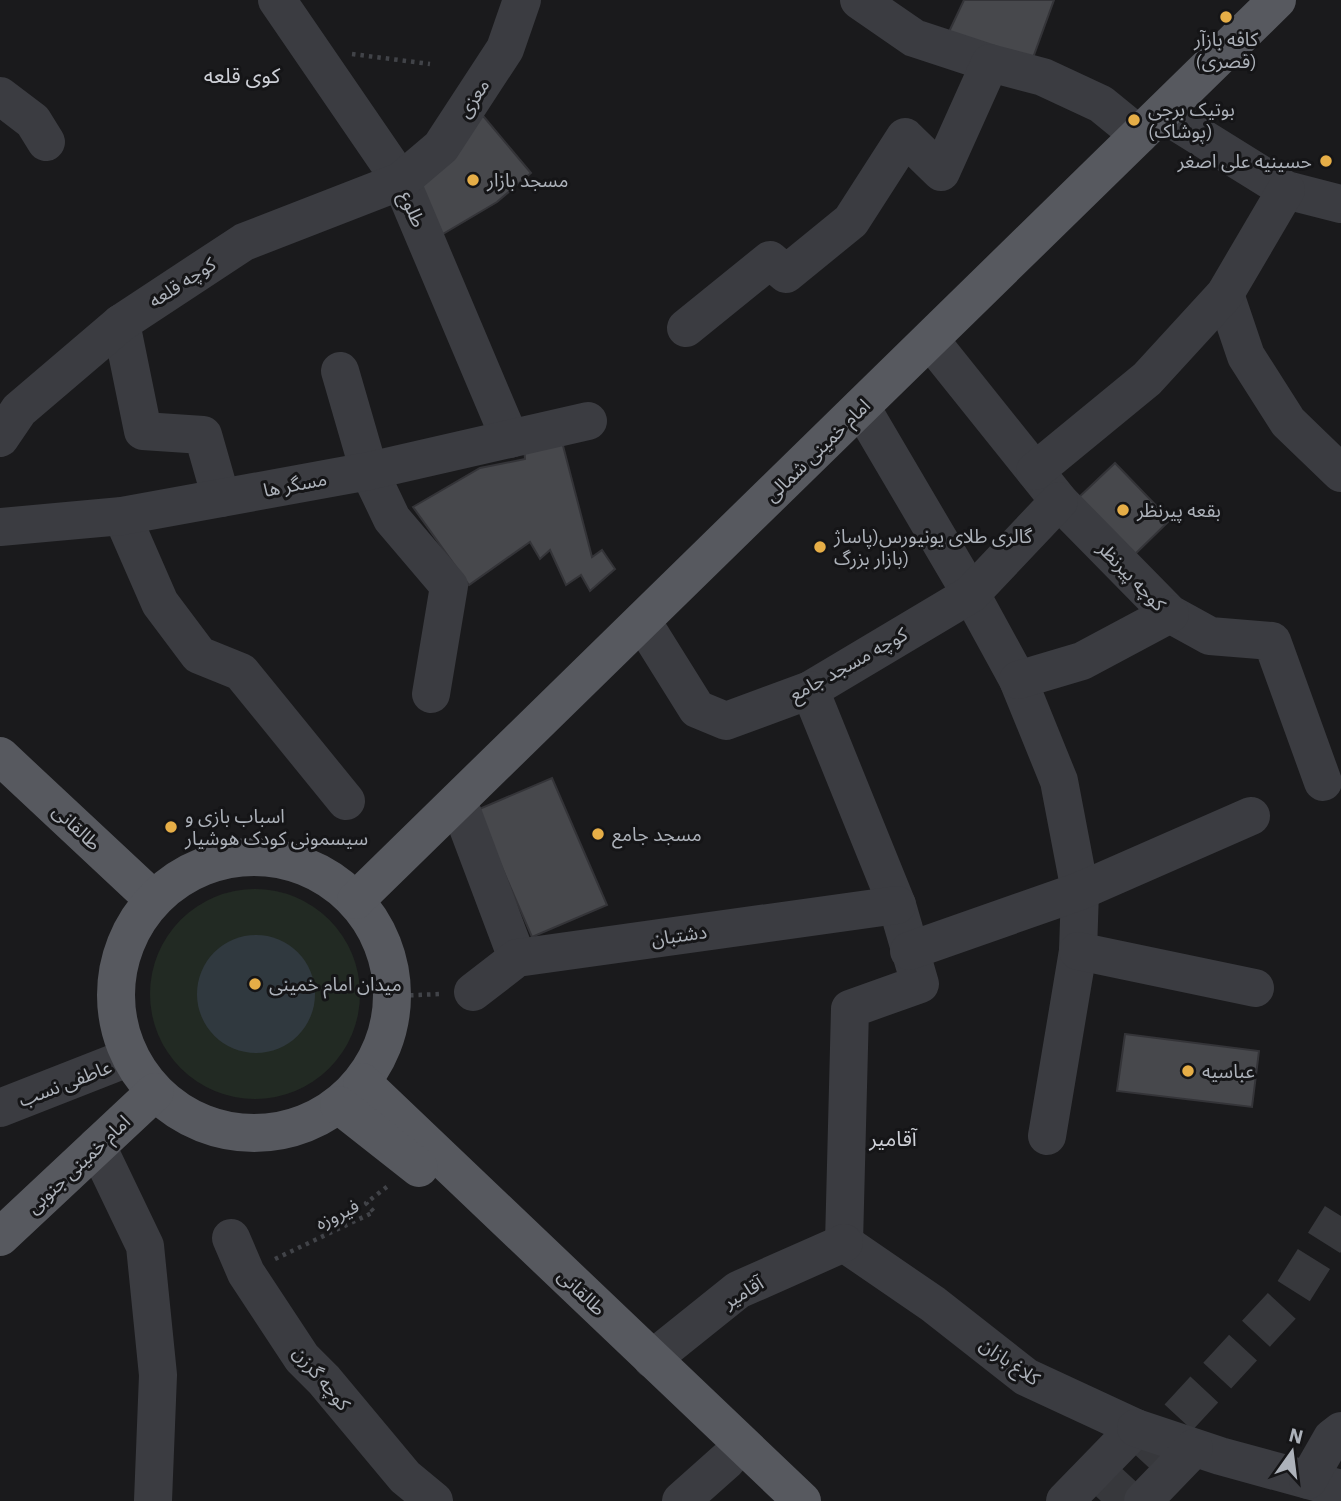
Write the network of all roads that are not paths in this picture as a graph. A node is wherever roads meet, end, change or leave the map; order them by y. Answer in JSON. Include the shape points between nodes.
{"nodes":[{"id":1,"x":277,"y":0,"type":"edge"},
{"id":2,"x":522,"y":0,"type":"edge"},
{"id":3,"x":859,"y":0,"type":"edge"},
{"id":4,"x":1277,"y":0,"type":"edge"},
{"id":5,"x":990,"y":63,"type":"junction"},
{"id":6,"x":0,"y":96,"type":"edge"},
{"id":7,"x":1150,"y":124,"type":"junction"},
{"id":8,"x":46,"y":142,"type":"dead end"},
{"id":9,"x":401,"y":181,"type":"junction"},
{"id":10,"x":1286,"y":190,"type":"junction"},
{"id":11,"x":1341,"y":204,"type":"edge"},
{"id":12,"x":1225,"y":294,"type":"junction"},
{"id":13,"x":121,"y":323,"type":"junction"},
{"id":14,"x":686,"y":328,"type":"dead end"},
{"id":15,"x":930,"y":340,"type":"junction"},
{"id":16,"x":340,"y":371,"type":"dead end"},
{"id":17,"x":861,"y":407,"type":"junction"},
{"id":18,"x":6,"y":415,"type":"edge"},
{"id":19,"x":587,"y":421,"type":"dead end"},
{"id":20,"x":510,"y":439,"type":"junction"},
{"id":21,"x":369,"y":471,"type":"junction"},
{"id":22,"x":1035,"y":471,"type":"junction"},
{"id":23,"x":1341,"y":473,"type":"edge"},
{"id":24,"x":221,"y":498,"type":"junction"},
{"id":25,"x":1059,"y":501,"type":"junction"},
{"id":26,"x":122,"y":516,"type":"junction"},
{"id":27,"x":0,"y":527,"type":"edge"},
{"id":28,"x":971,"y":594,"type":"junction"},
{"id":29,"x":1170,"y":614,"type":"junction"},
{"id":30,"x":642,"y":621,"type":"junction"},
{"id":31,"x":1018,"y":680,"type":"junction"},
{"id":32,"x":810,"y":690,"type":"junction"},
{"id":33,"x":431,"y":694,"type":"dead end"},
{"id":34,"x":0,"y":756,"type":"edge"},
{"id":35,"x":1323,"y":782,"type":"dead end"},
{"id":36,"x":346,"y":801,"type":"dead end"},
{"id":37,"x":458,"y":801,"type":"junction"},
{"id":38,"x":1251,"y":816,"type":"dead end"},
{"id":39,"x":1080,"y":891,"type":"junction"},
{"id":40,"x":153,"y":899,"type":"junction"},
{"id":41,"x":356,"y":900,"type":"junction"},
{"id":42,"x":897,"y":905,"type":"junction"},
{"id":43,"x":909,"y":951,"type":"junction"},
{"id":44,"x":1078,"y":951,"type":"junction"},
{"id":45,"x":517,"y":958,"type":"junction"},
{"id":46,"x":1255,"y":988,"type":"dead end"},
{"id":47,"x":473,"y":992,"type":"road end"},
{"id":48,"x":130,"y":1058,"type":"junction"},
{"id":49,"x":155,"y":1092,"type":"junction"},
{"id":50,"x":350,"y":1093,"type":"junction"},
{"id":51,"x":0,"y":1108,"type":"edge"},
{"id":52,"x":1046,"y":1136,"type":"dead end"},
{"id":53,"x":97,"y":1146,"type":"junction"},
{"id":54,"x":0,"y":1237,"type":"edge"},
{"id":55,"x":231,"y":1238,"type":"dead end"},
{"id":56,"x":844,"y":1243,"type":"junction"},
{"id":57,"x":652,"y":1359,"type":"junction"},
{"id":58,"x":1136,"y":1428,"type":"junction"},
{"id":59,"x":1341,"y":1431,"type":"edge"},
{"id":60,"x":1194,"y":1448,"type":"junction"},
{"id":61,"x":727,"y":1460,"type":"junction"},
{"id":62,"x":1324,"y":1485,"type":"edge"},
{"id":63,"x":153,"y":1501,"type":"edge"},
{"id":64,"x":434,"y":1501,"type":"edge"},
{"id":65,"x":681,"y":1501,"type":"edge"},
{"id":66,"x":770,"y":1501,"type":"edge"},
{"id":67,"x":802,"y":1501,"type":"edge"},
{"id":68,"x":1065,"y":1501,"type":"edge"},
{"id":69,"x":1143,"y":1501,"type":"edge"}],
"edges":[{"from":1,"to":9,"type":"street","name":"طلوع"},
{"from":2,"to":9,"type":"street","name":"معزی","via":[[505,49],[441,147]]},
{"from":3,"to":5,"type":"street","via":[[914,38]]},
{"from":4,"to":7,"type":"main road","name":"امام خمینی شمالی"},
{"from":5,"to":7,"type":"street","via":[[1043,77]]},
{"from":5,"to":14,"type":"street","via":[[941,172],[905,137],[851,221],[786,274],[770,260]]},
{"from":6,"to":8,"type":"street","via":[[33,121]]},
{"from":7,"to":10,"type":"street"},
{"from":7,"to":15,"type":"main road","name":"امام خمینی شمالی"},
{"from":9,"to":13,"type":"street","name":"کوچه قلعه","via":[[244,242]]},
{"from":9,"to":20,"type":"street","name":"طلوع"},
{"from":10,"to":11,"type":"street"},
{"from":10,"to":12,"type":"street"},
{"from":12,"to":22,"type":"street","via":[[1147,379]]},
{"from":12,"to":23,"type":"street","via":[[1246,356],[1287,422]]},
{"from":13,"to":18,"type":"street","name":"کوچه قلعه"},
{"from":13,"to":24,"type":"street","via":[[143,430],[204,435]]},
{"from":15,"to":17,"type":"main road","name":"امام خمینی شمالی"},
{"from":15,"to":22,"type":"street","name":"کوچه پیرنظر"},
{"from":16,"to":21,"type":"street"},
{"from":17,"to":28,"type":"street"},
{"from":17,"to":30,"type":"main road","name":"امام خمینی شمالی"},
{"from":19,"to":20,"type":"street","name":"مسگر ها"},
{"from":20,"to":21,"type":"street","name":"مسگر ها"},
{"from":21,"to":24,"type":"street","name":"مسگر ها"},
{"from":21,"to":33,"type":"street","via":[[392,519],[449,586]]},
{"from":22,"to":25,"type":"street","name":"کوچه پیرنظر"},
{"from":24,"to":26,"type":"street","name":"مسگر ها"},
{"from":25,"to":28,"type":"street","name":"کوچه مسجد جامع"},
{"from":25,"to":29,"type":"street","name":"کوچه پیرنظر"},
{"from":26,"to":27,"type":"street","name":"مسگر ها"},
{"from":26,"to":36,"type":"street","via":[[160,603],[199,655],[241,672]]},
{"from":28,"to":31,"type":"street"},
{"from":28,"to":32,"type":"street","name":"کوچه مسجد جامع"},
{"from":29,"to":31,"type":"street","via":[[1082,661]]},
{"from":29,"to":35,"type":"street","name":"کوچه پیرنظر","via":[[1210,636],[1272,641]]},
{"from":30,"to":32,"type":"street","name":"کوچه مسجد جامع","via":[[698,709],[726,722]]},
{"from":30,"to":37,"type":"main road","name":"امام خمینی شمالی"},
{"from":31,"to":39,"type":"street","via":[[1059,781]]},
{"from":32,"to":42,"type":"street"},
{"from":34,"to":40,"type":"main road","name":"طالقانی"},
{"from":37,"to":41,"type":"main road","name":"امام خمینی شمالی"},
{"from":37,"to":45,"type":"street"},
{"from":38,"to":39,"type":"street"},
{"from":39,"to":43,"type":"street"},
{"from":39,"to":44,"type":"street"},
{"from":40,"to":41,"type":"main road","via":[[189,872],[232,858],[277,858],[320,873]]},
{"from":40,"to":48,"type":"main road","via":[[129,934],[117,975],[117,1017]]},
{"from":41,"to":50,"type":"main road","via":[[385,951],[393,996],[385,1042]]},
{"from":42,"to":43,"type":"street"},
{"from":42,"to":45,"type":"street","name":"دشتبان"},
{"from":43,"to":56,"type":"street","via":[[920,984],[850,1009]]},
{"from":44,"to":46,"type":"street"},
{"from":44,"to":52,"type":"street"},
{"from":45,"to":47,"type":"street","name":"دشتبان"},
{"from":48,"to":49,"type":"main road"},
{"from":48,"to":51,"type":"street","name":"عاطفی نسب"},
{"from":49,"to":50,"type":"main road","via":[[188,1116],[225,1130],[251,1132],[304,1124]]},
{"from":49,"to":53,"type":"main road","name":"امام خمینی جنوبی"},
{"from":50,"to":57,"type":"main road","name":"طالقانی"},
{"from":50,"to":61,"type":"main road","name":"طالقانی","via":[[416,1165]]},
{"from":53,"to":54,"type":"main road","name":"امام خمینی جنوبی"},
{"from":53,"to":63,"type":"street","via":[[145,1246],[159,1375]]},
{"from":55,"to":64,"type":"street","name":"کوچه گرزن","via":[[246,1273],[302,1358],[405,1478]]},
{"from":56,"to":57,"type":"street","name":"آقامیر","via":[[738,1290]]},
{"from":56,"to":58,"type":"street","name":"کلاغ بازان","via":[[933,1304],[1026,1377]]},
{"from":57,"to":67,"type":"main road","name":"طالقانی"},
{"from":58,"to":60,"type":"street","name":"کلاغ بازان"},
{"from":58,"to":68,"type":"street"},
{"from":59,"to":62,"type":"street","via":[[1332,1438]]},
{"from":60,"to":62,"type":"street","name":"کلاغ بازان"},
{"from":60,"to":69,"type":"street"},
{"from":61,"to":65,"type":"street"},
{"from":61,"to":66,"type":"main road","name":"طالقانی"}]}
